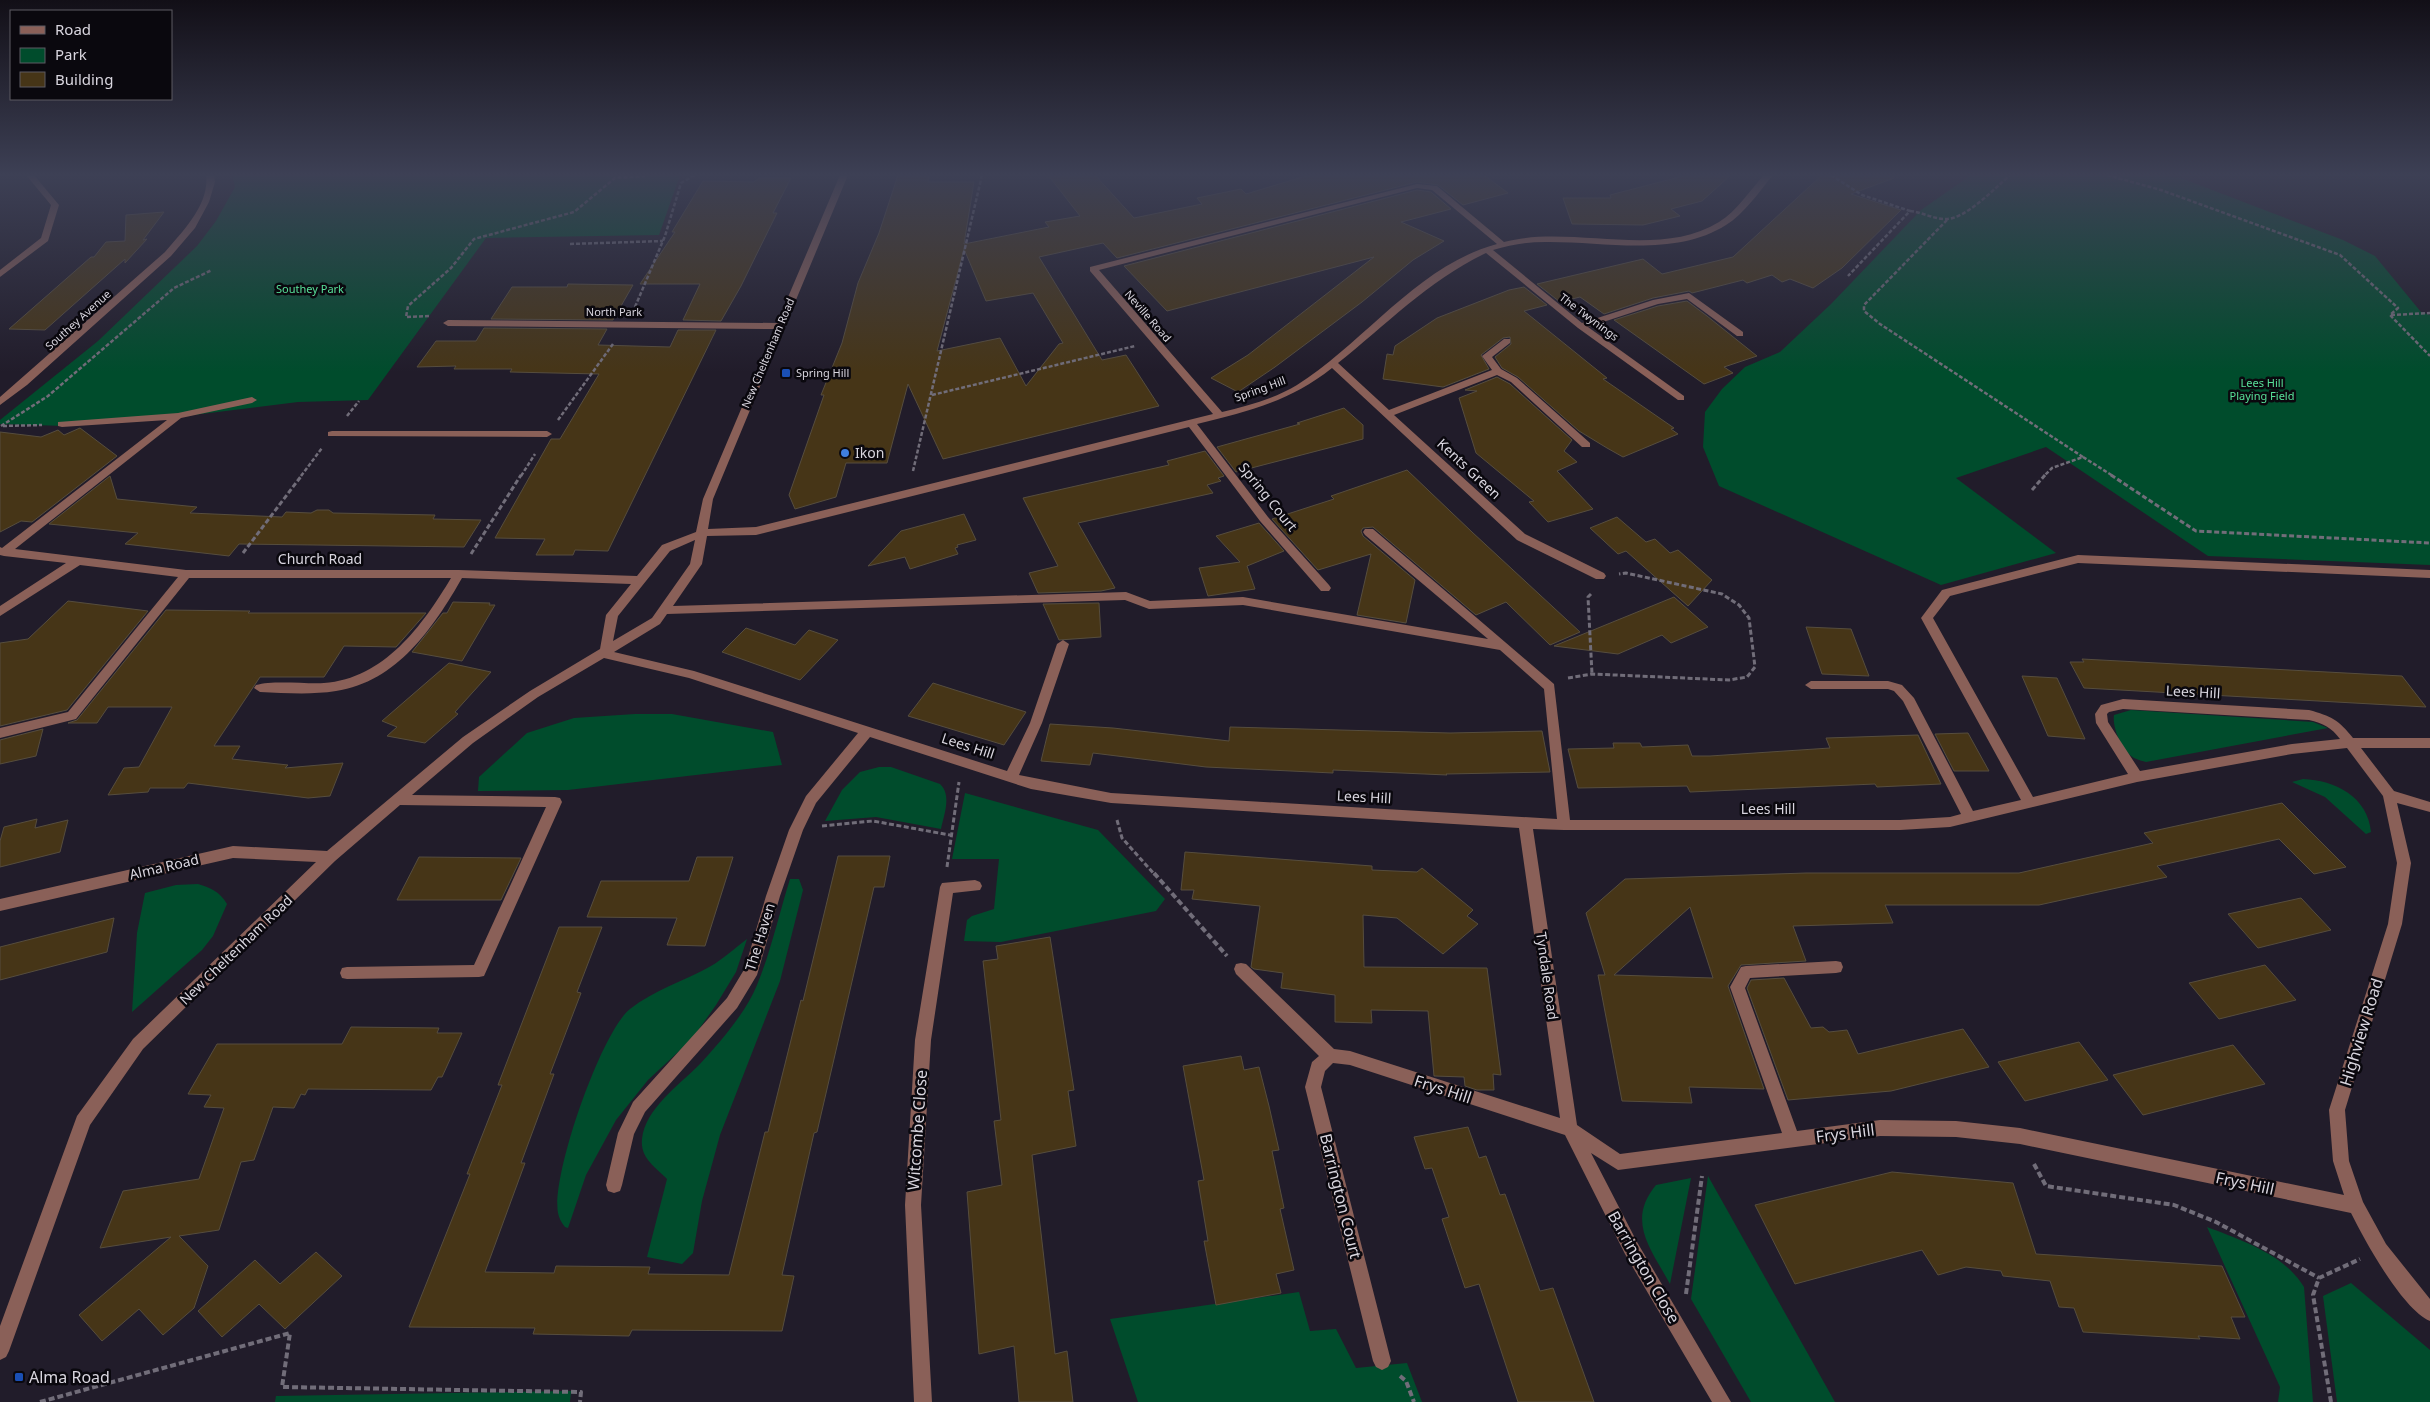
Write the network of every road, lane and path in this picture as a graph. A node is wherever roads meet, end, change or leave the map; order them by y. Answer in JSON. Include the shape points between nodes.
{"nodes":[{"id":1,"x":43,"y":240,"type":"edge"},
{"id":2,"x":179,"y":240,"type":"edge"},
{"id":3,"x":473,"y":240,"type":"edge"},
{"id":4,"x":816,"y":240,"type":"edge"},
{"id":5,"x":967,"y":240,"type":"edge"},
{"id":6,"x":1205,"y":240,"type":"edge"},
{"id":7,"x":1498,"y":240,"type":"edge"},
{"id":8,"x":1530,"y":240,"type":"edge"},
{"id":9,"x":1882,"y":240,"type":"edge"},
{"id":10,"x":1927,"y":240,"type":"edge"},
{"id":11,"x":2300,"y":240,"type":"edge"},
{"id":12,"x":663,"y":241,"type":"joint"},
{"id":13,"x":570,"y":244,"type":"dead end"},
{"id":14,"x":1502,"y":244,"type":"junction"},
{"id":15,"x":1486,"y":249,"type":"junction"},
{"id":16,"x":212,"y":270,"type":"dead end"},
{"id":17,"x":0,"y":274,"type":"edge"},
{"id":18,"x":1848,"y":276,"type":"dead end"},
{"id":19,"x":2430,"y":312,"type":"edge"},
{"id":20,"x":2390,"y":315,"type":"junction"},
{"id":21,"x":433,"y":316,"type":"dead end"},
{"id":22,"x":448,"y":323,"type":"dead end"},
{"id":23,"x":629,"y":323,"type":"junction"},
{"id":24,"x":780,"y":326,"type":"junction"},
{"id":25,"x":1581,"y":326,"type":"junction"},
{"id":26,"x":1740,"y":334,"type":"dead end"},
{"id":27,"x":1507,"y":340,"type":"dead end"},
{"id":28,"x":1155,"y":341,"type":"junction"},
{"id":29,"x":2430,"y":356,"type":"edge"},
{"id":30,"x":1332,"y":363,"type":"junction"},
{"id":31,"x":1498,"y":371,"type":"junction"},
{"id":32,"x":932,"y":395,"type":"junction"},
{"id":33,"x":1681,"y":398,"type":"dead end"},
{"id":34,"x":252,"y":400,"type":"dead end"},
{"id":35,"x":359,"y":401,"type":"dead end"},
{"id":36,"x":0,"y":402,"type":"edge"},
{"id":37,"x":1387,"y":414,"type":"junction"},
{"id":38,"x":178,"y":416,"type":"junction"},
{"id":39,"x":1220,"y":416,"type":"junction"},
{"id":40,"x":1191,"y":423,"type":"junction"},
{"id":41,"x":62,"y":424,"type":"joint"},
{"id":42,"x":0,"y":426,"type":"edge"},
{"id":43,"x":332,"y":434,"type":"junction"},
{"id":44,"x":547,"y":434,"type":"dead end"},
{"id":45,"x":1586,"y":445,"type":"dead end"},
{"id":46,"x":2083,"y":456,"type":"junction"},
{"id":47,"x":2032,"y":490,"type":"dead end"},
{"id":48,"x":908,"y":494,"type":"junction"},
{"id":49,"x":1369,"y":532,"type":"dead end"},
{"id":50,"x":703,"y":533,"type":"junction"},
{"id":51,"x":2430,"y":543,"type":"edge"},
{"id":52,"x":2,"y":552,"type":"edge"},
{"id":53,"x":77,"y":560,"type":"junction"},
{"id":54,"x":186,"y":574,"type":"junction"},
{"id":55,"x":228,"y":574,"type":"junction"},
{"id":56,"x":459,"y":574,"type":"junction"},
{"id":57,"x":2430,"y":574,"type":"edge"},
{"id":58,"x":1600,"y":576,"type":"junction"},
{"id":59,"x":640,"y":580,"type":"junction"},
{"id":60,"x":1325,"y":588,"type":"dead end"},
{"id":61,"x":665,"y":610,"type":"junction"},
{"id":62,"x":0,"y":612,"type":"edge"},
{"id":63,"x":1062,"y":644,"type":"dead end"},
{"id":64,"x":1504,"y":646,"type":"junction"},
{"id":65,"x":604,"y":654,"type":"junction"},
{"id":66,"x":1592,"y":674,"type":"junction"},
{"id":67,"x":1811,"y":685,"type":"dead end"},
{"id":68,"x":1550,"y":687,"type":"junction"},
{"id":69,"x":260,"y":688,"type":"dead end"},
{"id":70,"x":867,"y":731,"type":"junction"},
{"id":71,"x":0,"y":733,"type":"edge"},
{"id":72,"x":2349,"y":743,"type":"junction"},
{"id":73,"x":2430,"y":743,"type":"edge"},
{"id":74,"x":962,"y":762,"type":"junction"},
{"id":75,"x":1011,"y":777,"type":"junction"},
{"id":76,"x":2137,"y":777,"type":"junction"},
{"id":77,"x":2389,"y":794,"type":"junction"},
{"id":78,"x":1111,"y":798,"type":"junction"},
{"id":79,"x":397,"y":800,"type":"junction"},
{"id":80,"x":2029,"y":801,"type":"junction"},
{"id":81,"x":2430,"y":808,"type":"edge"},
{"id":82,"x":1969,"y":817,"type":"junction"},
{"id":83,"x":1525,"y":823,"type":"junction"},
{"id":84,"x":1564,"y":825,"type":"junction"},
{"id":85,"x":796,"y":830,"type":"junction"},
{"id":86,"x":950,"y":835,"type":"junction"},
{"id":87,"x":330,"y":857,"type":"junction"},
{"id":88,"x":975,"y":886,"type":"dead end"},
{"id":89,"x":947,"y":887,"type":"junction"},
{"id":90,"x":0,"y":905,"type":"edge"},
{"id":91,"x":1836,"y":967,"type":"dead end"},
{"id":92,"x":1241,"y":969,"type":"joint"},
{"id":93,"x":347,"y":973,"type":"dead end"},
{"id":94,"x":1330,"y":1056,"type":"junction"},
{"id":95,"x":1570,"y":1129,"type":"junction"},
{"id":96,"x":2020,"y":1136,"type":"junction"},
{"id":97,"x":1792,"y":1139,"type":"junction"},
{"id":98,"x":1705,"y":1150,"type":"junction"},
{"id":99,"x":614,"y":1185,"type":"dead end"},
{"id":100,"x":2356,"y":1206,"type":"junction"},
{"id":101,"x":2380,"y":1250,"type":"junction"},
{"id":102,"x":2319,"y":1278,"type":"junction"},
{"id":103,"x":2430,"y":1312,"type":"edge"},
{"id":104,"x":1681,"y":1332,"type":"junction"},
{"id":105,"x":0,"y":1351,"type":"edge"},
{"id":106,"x":1382,"y":1360,"type":"joint"},
{"id":107,"x":40,"y":1402,"type":"edge"},
{"id":108,"x":580,"y":1402,"type":"edge"},
{"id":109,"x":923,"y":1402,"type":"edge"},
{"id":110,"x":1414,"y":1402,"type":"edge"},
{"id":111,"x":1722,"y":1402,"type":"edge"},
{"id":112,"x":2331,"y":1402,"type":"edge"}],
"edges":[{"from":1,"to":17,"type":"street"},
{"from":2,"to":36,"type":"street","name":"Southey Avenue","via":[[168,254]]},
{"from":3,"to":21,"type":"path","via":[[451,268],[408,306],[406,317]]},
{"from":4,"to":24,"type":"street","name":"New Cheltenham Road"},
{"from":5,"to":32,"type":"path"},
{"from":6,"to":28,"type":"street","name":"Neville Road","via":[[1093,269]]},
{"from":7,"to":14,"type":"street","name":"Neville Road"},
{"from":8,"to":14,"type":"street","name":"Spring Hill"},
{"from":9,"to":18,"type":"path"},
{"from":10,"to":46,"type":"path","via":[[1864,305],[1864,311]]},
{"from":11,"to":20,"type":"path","via":[[2340,255],[2398,308]]},
{"from":12,"to":13,"type":"path"},
{"from":12,"to":23,"type":"path"},
{"from":14,"to":15,"type":"street","name":"Spring Hill"},
{"from":15,"to":25,"type":"street","name":"The Twynings"},
{"from":15,"to":30,"type":"street","name":"Spring Hill","via":[[1436,279]]},
{"from":16,"to":42,"type":"path","via":[[174,287],[73,376],[21,416]]},
{"from":19,"to":20,"type":"path"},
{"from":20,"to":29,"type":"path"},
{"from":22,"to":23,"type":"street","name":"North Park"},
{"from":23,"to":24,"type":"street","name":"North Park"},
{"from":24,"to":50,"type":"street","name":"New Cheltenham Road","via":[[708,499]]},
{"from":25,"to":26,"type":"street","via":[[1656,302],[1689,296]]},
{"from":25,"to":33,"type":"street","name":"The Twynings"},
{"from":27,"to":31,"type":"street","via":[[1487,356]]},
{"from":28,"to":32,"type":"path"},
{"from":28,"to":39,"type":"street","name":"Neville Road"},
{"from":30,"to":37,"type":"street","name":"Kents Green"},
{"from":30,"to":39,"type":"street","name":"Spring Hill","via":[[1296,389]]},
{"from":31,"to":37,"type":"street"},
{"from":31,"to":45,"type":"street","via":[[1514,380]]},
{"from":32,"to":48,"type":"path"},
{"from":34,"to":38,"type":"street"},
{"from":35,"to":43,"type":"path"},
{"from":37,"to":58,"type":"street","name":"Kents Green","via":[[1521,538]]},
{"from":38,"to":41,"type":"street"},
{"from":38,"to":52,"type":"street"},
{"from":39,"to":40,"type":"street","name":"Spring Hill"},
{"from":40,"to":48,"type":"street","name":"Spring Hill"},
{"from":40,"to":60,"type":"street","name":"Spring Court","via":[[1264,519]]},
{"from":41,"to":42,"type":"path"},
{"from":43,"to":44,"type":"street"},
{"from":43,"to":55,"type":"path"},
{"from":46,"to":47,"type":"path","via":[[2052,468]]},
{"from":46,"to":51,"type":"path","via":[[2196,531]]},
{"from":48,"to":50,"type":"street","name":"Spring Hill","via":[[756,532]]},
{"from":49,"to":64,"type":"street"},
{"from":50,"to":59,"type":"street","via":[[666,548]]},
{"from":50,"to":61,"type":"street","name":"New Cheltenham Road","via":[[696,564]]},
{"from":52,"to":53,"type":"street","name":"Church Road"},
{"from":53,"to":54,"type":"street","name":"Church Road"},
{"from":53,"to":62,"type":"street"},
{"from":54,"to":55,"type":"street","name":"Church Road"},
{"from":54,"to":71,"type":"street","via":[[72,716]]},
{"from":55,"to":56,"type":"street","name":"Church Road"},
{"from":56,"to":59,"type":"street","name":"Church Road"},
{"from":56,"to":69,"type":"street","via":[[420,634],[392,660],[366,677],[343,686]]},
{"from":57,"to":80,"type":"street","via":[[2078,559],[1946,592],[1927,618]]},
{"from":58,"to":66,"type":"path","via":[[1588,597]]},
{"from":58,"to":66,"type":"path","via":[[1626,573],[1722,594],[1739,605],[1748,618],[1755,666],[1747,677],[1728,680]]},
{"from":59,"to":65,"type":"street","via":[[612,615]]},
{"from":61,"to":64,"type":"street","via":[[1126,596],[1149,605],[1243,601]]},
{"from":61,"to":65,"type":"street","name":"New Cheltenham Road","via":[[656,621]]},
{"from":63,"to":75,"type":"street","via":[[1036,724]]},
{"from":64,"to":68,"type":"street"},
{"from":65,"to":70,"type":"street","name":"Lees Hill","via":[[690,674]]},
{"from":65,"to":79,"type":"street","name":"New Cheltenham Road","via":[[534,694],[468,740]]},
{"from":66,"to":68,"type":"path","via":[[1570,677]]},
{"from":67,"to":82,"type":"street","via":[[1888,685],[1898,688],[1908,698]]},
{"from":68,"to":84,"type":"street"},
{"from":70,"to":74,"type":"street","name":"Lees Hill"},
{"from":70,"to":85,"type":"street","name":"The Haven","via":[[811,800]]},
{"from":72,"to":73,"type":"street","name":"Lees Hill"},
{"from":72,"to":76,"type":"street","name":"Lees Hill","via":[[2292,749]]},
{"from":72,"to":76,"type":"street","name":"Lees Hill","via":[[2338,727],[2309,715],[2124,704],[2105,708],[2101,714],[2102,723]]},
{"from":72,"to":77,"type":"street","name":"Highview Road"},
{"from":74,"to":75,"type":"street","name":"Lees Hill"},
{"from":74,"to":86,"type":"path"},
{"from":75,"to":78,"type":"street","name":"Lees Hill","via":[[1031,784]]},
{"from":76,"to":80,"type":"street","name":"Lees Hill"},
{"from":77,"to":81,"type":"street"},
{"from":77,"to":100,"type":"street","name":"Highview Road","via":[[2404,863],[2395,924],[2338,1110],[2341,1161]]},
{"from":78,"to":83,"type":"street","name":"Lees Hill"},
{"from":78,"to":92,"type":"path","via":[[1122,838]]},
{"from":79,"to":87,"type":"street","name":"New Cheltenham Road"},
{"from":79,"to":93,"type":"street","via":[[554,802],[479,971]]},
{"from":80,"to":82,"type":"street","name":"Lees Hill"},
{"from":82,"to":84,"type":"street","name":"Lees Hill","via":[[1950,822],[1900,825]]},
{"from":83,"to":84,"type":"street","name":"Lees Hill"},
{"from":83,"to":95,"type":"street","name":"Tyndale Road"},
{"from":85,"to":86,"type":"path","via":[[873,820]]},
{"from":85,"to":99,"type":"street","name":"The Haven","via":[[752,970],[732,1003],[639,1107],[626,1133]]},
{"from":86,"to":89,"type":"path"},
{"from":87,"to":90,"type":"street","name":"Alma Road","via":[[233,852]]},
{"from":87,"to":105,"type":"street","name":"New Cheltenham Road","via":[[138,1044],[83,1121]]},
{"from":88,"to":89,"type":"street"},
{"from":89,"to":109,"type":"street","name":"Witcombe Close","via":[[923,1040],[912,1206]]},
{"from":91,"to":97,"type":"street","via":[[1746,972],[1737,987]]},
{"from":92,"to":94,"type":"street"},
{"from":94,"to":95,"type":"street","name":"Frys Hill","via":[[1350,1058]]},
{"from":94,"to":106,"type":"street","name":"Barrington Court","via":[[1318,1067],[1313,1087]]},
{"from":95,"to":98,"type":"street","name":"Frys Hill","via":[[1618,1162]]},
{"from":95,"to":104,"type":"street","name":"Barrington Close","via":[[1630,1248]]},
{"from":96,"to":97,"type":"street","name":"Frys Hill","via":[[1956,1129],[1880,1128]]},
{"from":96,"to":100,"type":"street","name":"Frys Hill"},
{"from":96,"to":102,"type":"path","via":[[2046,1186],[2174,1205],[2216,1222]]},
{"from":97,"to":98,"type":"street","name":"Frys Hill"},
{"from":98,"to":104,"type":"path"},
{"from":100,"to":101,"type":"street","name":"Highview Road"},
{"from":101,"to":102,"type":"path"},
{"from":101,"to":103,"type":"street","name":"Highview Road"},
{"from":102,"to":112,"type":"path","via":[[2313,1295]]},
{"from":104,"to":111,"type":"street","name":"Barrington Close"},
{"from":106,"to":110,"type":"path","via":[[1406,1380]]},
{"from":107,"to":108,"type":"path","via":[[290,1333],[282,1387],[581,1392]]}]}
